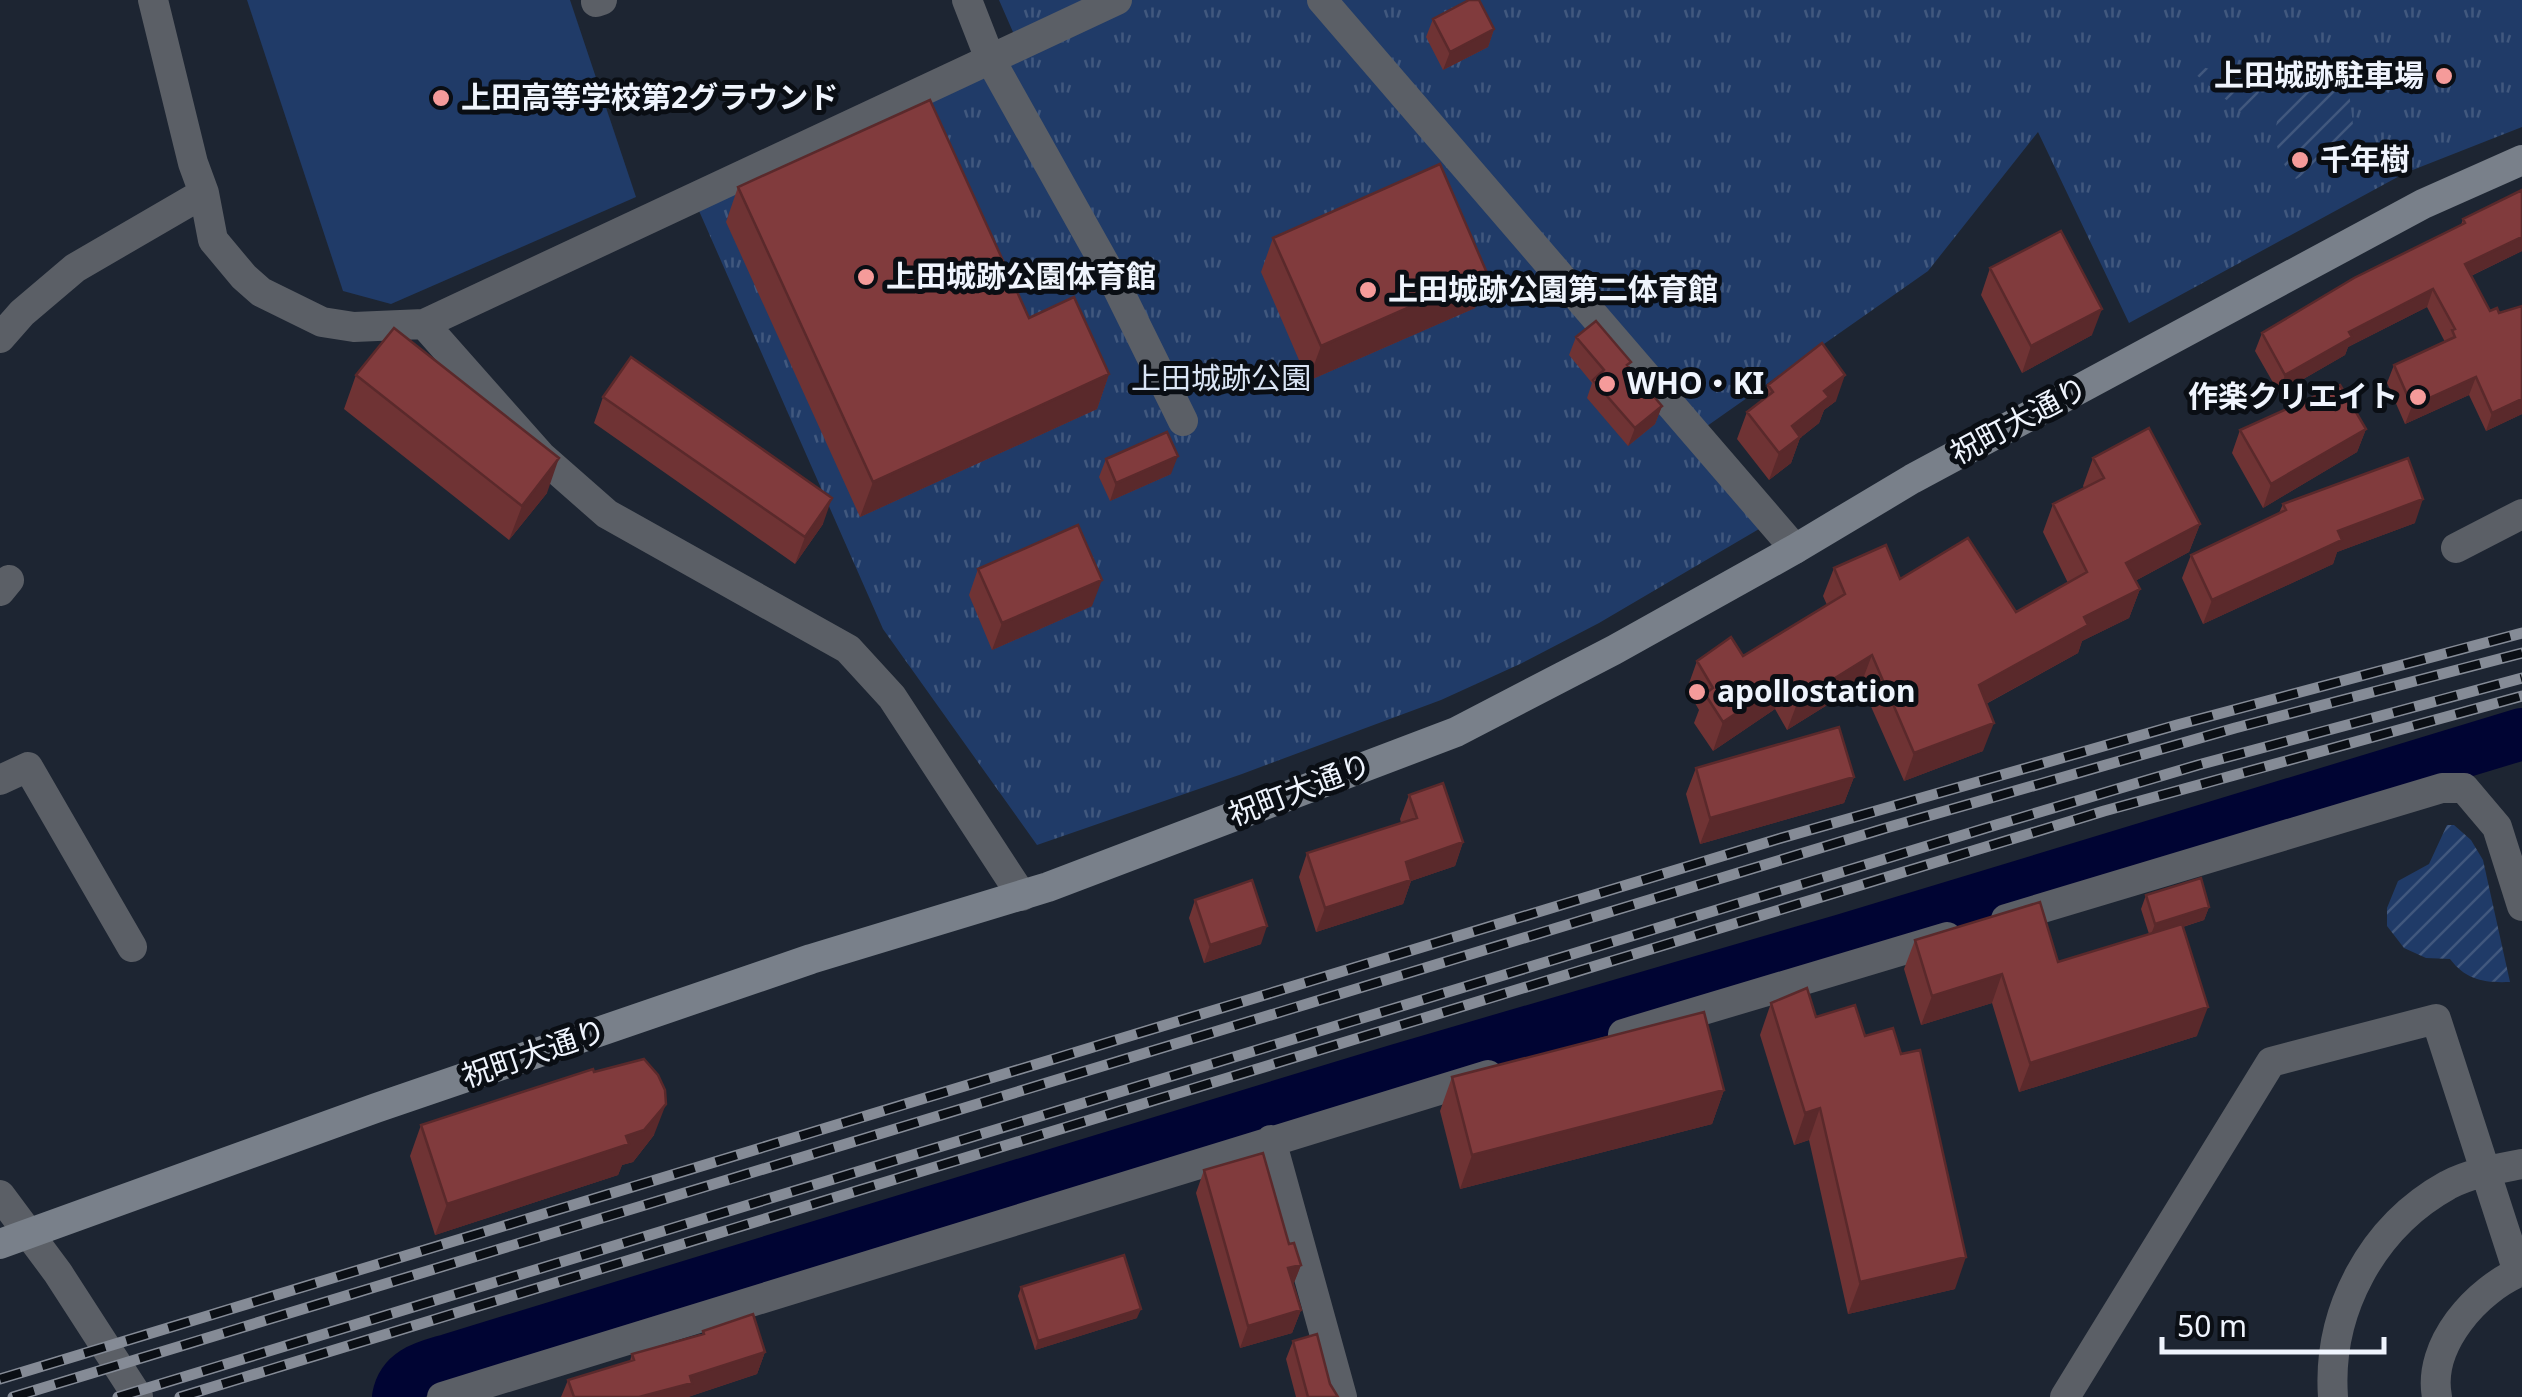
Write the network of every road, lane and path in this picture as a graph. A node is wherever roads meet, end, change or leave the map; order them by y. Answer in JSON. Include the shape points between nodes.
{"nodes":[{"id":1,"x":152,"y":0,"type":"edge"},
{"id":2,"x":967,"y":0,"type":"edge"},
{"id":3,"x":1117,"y":0,"type":"edge"},
{"id":4,"x":1322,"y":0,"type":"edge"},
{"id":5,"x":990,"y":59,"type":"junction"},
{"id":6,"x":2522,"y":160,"type":"edge"},
{"id":7,"x":204,"y":193,"type":"junction"},
{"id":8,"x":424,"y":324,"type":"junction"},
{"id":9,"x":0,"y":338,"type":"edge"},
{"id":10,"x":1183,"y":421,"type":"dead end"},
{"id":11,"x":2522,"y":514,"type":"edge"},
{"id":12,"x":2456,"y":548,"type":"dead end"},
{"id":13,"x":1795,"y":549,"type":"junction"},
{"id":14,"x":0,"y":780,"type":"edge"},
{"id":15,"x":1022,"y":896,"type":"junction"},
{"id":16,"x":2522,"y":906,"type":"edge"},
{"id":17,"x":132,"y":947,"type":"dead end"},
{"id":18,"x":1602,"y":1040,"type":"edge"},
{"id":19,"x":1507,"y":1069,"type":"edge"},
{"id":20,"x":1271,"y":1140,"type":"junction"},
{"id":21,"x":2522,"y":1164,"type":"edge"},
{"id":22,"x":2486,"y":1170,"type":"junction"},
{"id":23,"x":0,"y":1196,"type":"edge"},
{"id":24,"x":31,"y":1235,"type":"junction"},
{"id":25,"x":0,"y":1244,"type":"edge"},
{"id":26,"x":2520,"y":1271,"type":"edge"},
{"id":27,"x":482,"y":1391,"type":"edge"},
{"id":28,"x":2071,"y":1395,"type":"edge"},
{"id":29,"x":138,"y":1397,"type":"edge"},
{"id":30,"x":442,"y":1397,"type":"edge"},
{"id":31,"x":1342,"y":1397,"type":"edge"},
{"id":32,"x":2333,"y":1397,"type":"edge"},
{"id":33,"x":2437,"y":1397,"type":"edge"}],
"edges":[{"from":1,"to":7,"type":"street"},
{"from":2,"to":5,"type":"street"},
{"from":3,"to":5,"type":"street"},
{"from":4,"to":13,"type":"street"},
{"from":5,"to":8,"type":"street"},
{"from":5,"to":10,"type":"street"},
{"from":6,"to":13,"type":"street","name":"祝町大通り","via":[[2422,204]]},
{"from":7,"to":8,"type":"street","via":[[213,240],[261,292],[322,322]]},
{"from":7,"to":9,"type":"street","via":[[74,268]]},
{"from":8,"to":15,"type":"street","via":[[542,456],[608,514],[848,649],[892,697]]},
{"from":11,"to":12,"type":"street"},
{"from":13,"to":15,"type":"street","name":"祝町大通り","via":[[1456,732]]},
{"from":14,"to":17,"type":"street","via":[[28,766]]},
{"from":15,"to":24,"type":"street","name":"祝町大通り","via":[[811,959],[395,1101]]},
{"from":16,"to":18,"type":"street","via":[[2498,827],[2464,788],[2442,788]]},
{"from":19,"to":20,"type":"street"},
{"from":20,"to":27,"type":"street"},
{"from":20,"to":31,"type":"street"},
{"from":21,"to":22,"type":"street"},
{"from":22,"to":26,"type":"street"},
{"from":22,"to":28,"type":"street","via":[[2436,1018],[2272,1062]]},
{"from":22,"to":32,"type":"street","via":[[2448,1185],[2403,1218],[2367,1261],[2334,1340]]},
{"from":23,"to":24,"type":"street"},
{"from":24,"to":25,"type":"street","name":"祝町大通り"},
{"from":24,"to":29,"type":"street"},
{"from":26,"to":33,"type":"street","via":[[2466,1311],[2452,1330]]},
{"from":27,"to":30,"type":"street"}]}
